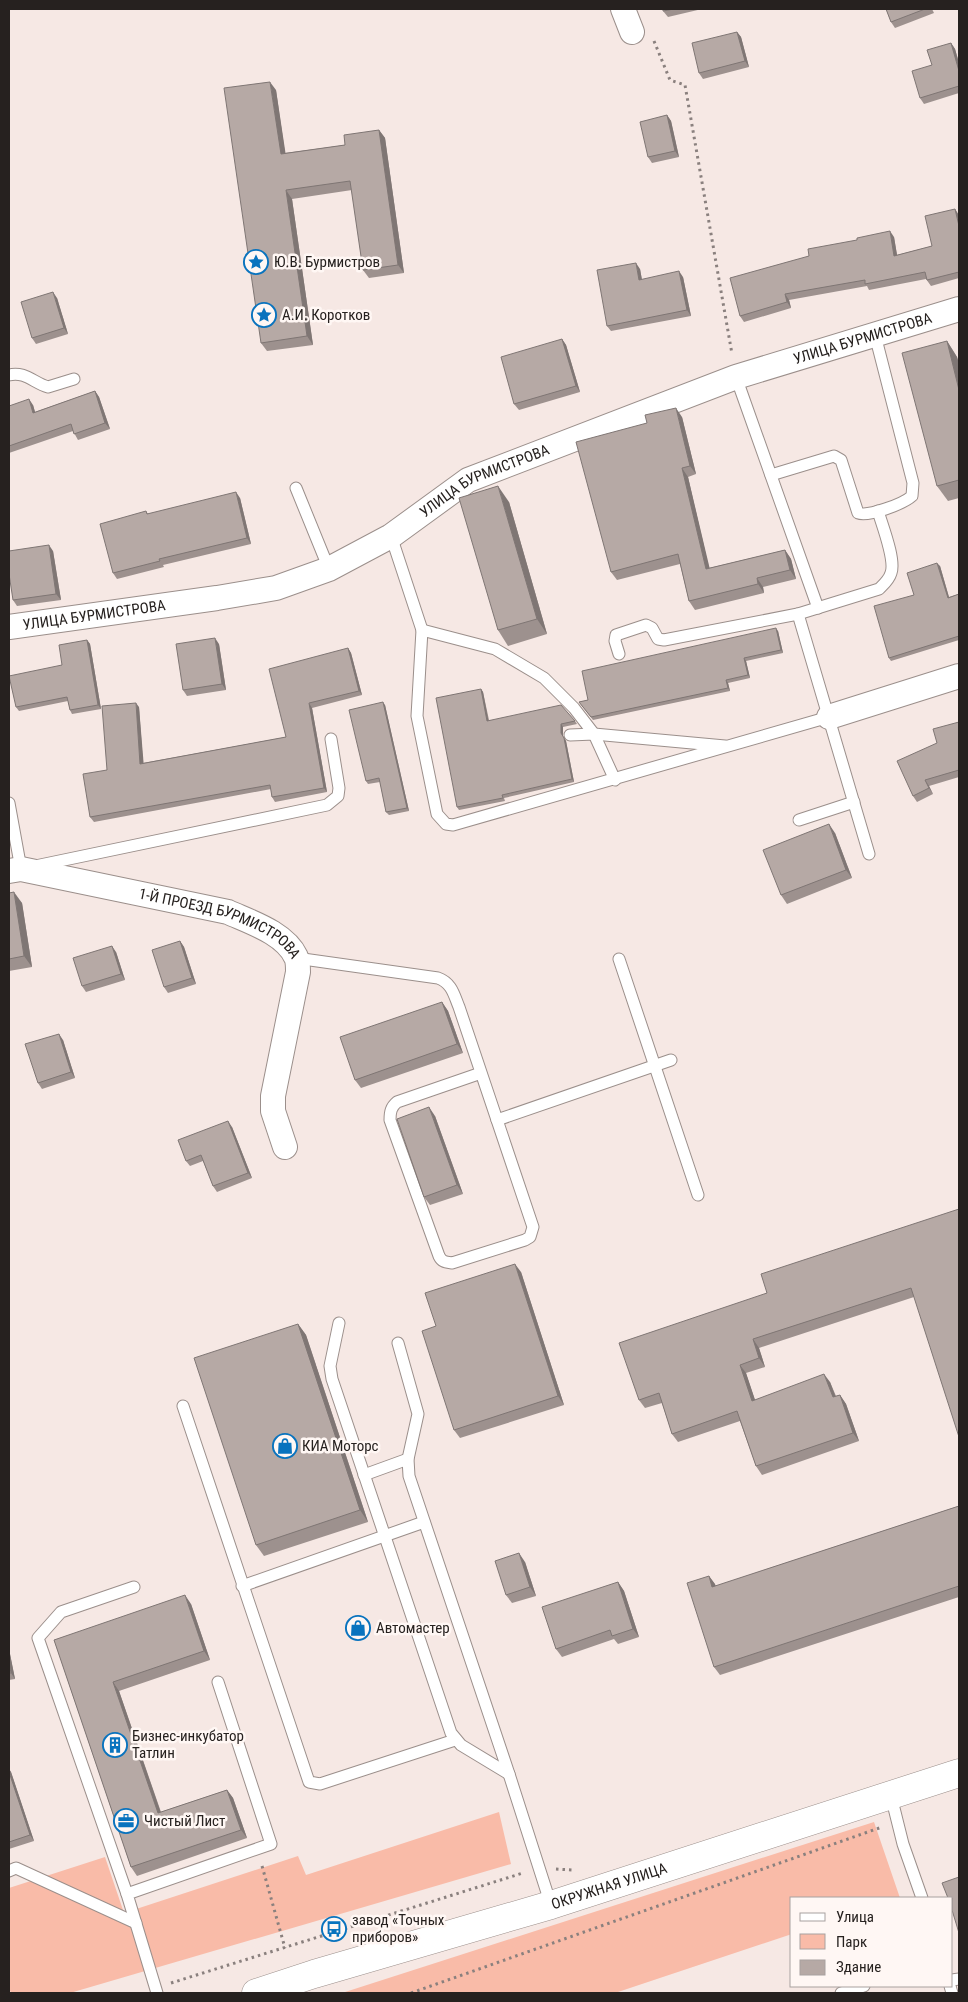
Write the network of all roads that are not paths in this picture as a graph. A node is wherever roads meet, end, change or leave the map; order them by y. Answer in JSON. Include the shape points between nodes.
{"nodes":[{"id":1,"x":623,"y":9,"type":"edge"},
{"id":2,"x":632,"y":32,"type":"road end"},
{"id":3,"x":959,"y":309,"type":"edge"},
{"id":4,"x":875,"y":335,"type":"junction"},
{"id":5,"x":9,"y":374,"type":"edge"},
{"id":6,"x":736,"y":377,"type":"junction"},
{"id":7,"x":74,"y":379,"type":"dead end"},
{"id":8,"x":771,"y":475,"type":"junction"},
{"id":9,"x":296,"y":488,"type":"dead end"},
{"id":10,"x":878,"y":511,"type":"junction"},
{"id":11,"x":391,"y":536,"type":"junction"},
{"id":12,"x":329,"y":569,"type":"junction"},
{"id":13,"x":818,"y":608,"type":"junction"},
{"id":14,"x":798,"y":614,"type":"junction"},
{"id":15,"x":9,"y":627,"type":"edge"},
{"id":16,"x":422,"y":630,"type":"junction"},
{"id":17,"x":619,"y":654,"type":"dead end"},
{"id":18,"x":959,"y":676,"type":"edge"},
{"id":19,"x":828,"y":717,"type":"junction"},
{"id":20,"x":594,"y":734,"type":"junction"},
{"id":21,"x":570,"y":735,"type":"dead end"},
{"id":22,"x":332,"y":739,"type":"dead end"},
{"id":23,"x":732,"y":746,"type":"junction"},
{"id":24,"x":614,"y":780,"type":"junction"},
{"id":25,"x":854,"y":802,"type":"junction"},
{"id":26,"x":9,"y":803,"type":"edge"},
{"id":27,"x":799,"y":820,"type":"dead end"},
{"id":28,"x":869,"y":854,"type":"dead end"},
{"id":29,"x":15,"y":870,"type":"edge"},
{"id":30,"x":296,"y":958,"type":"junction"},
{"id":31,"x":619,"y":959,"type":"dead end"},
{"id":32,"x":672,"y":1060,"type":"dead end"},
{"id":33,"x":656,"y":1066,"type":"junction"},
{"id":34,"x":481,"y":1073,"type":"junction"},
{"id":35,"x":497,"y":1120,"type":"junction"},
{"id":36,"x":285,"y":1147,"type":"dead end"},
{"id":37,"x":698,"y":1196,"type":"dead end"},
{"id":38,"x":339,"y":1323,"type":"dead end"},
{"id":39,"x":398,"y":1343,"type":"dead end"},
{"id":40,"x":182,"y":1406,"type":"dead end"},
{"id":41,"x":408,"y":1459,"type":"junction"},
{"id":42,"x":364,"y":1475,"type":"junction"},
{"id":43,"x":424,"y":1522,"type":"junction"},
{"id":44,"x":385,"y":1536,"type":"junction"},
{"id":45,"x":242,"y":1586,"type":"junction"},
{"id":46,"x":134,"y":1587,"type":"dead end"},
{"id":47,"x":218,"y":1682,"type":"dead end"},
{"id":48,"x":455,"y":1740,"type":"junction"},
{"id":49,"x":959,"y":1773,"type":"edge"},
{"id":50,"x":509,"y":1774,"type":"junction"},
{"id":51,"x":891,"y":1796,"type":"junction"},
{"id":52,"x":9,"y":1871,"type":"edge"},
{"id":53,"x":127,"y":1894,"type":"junction"},
{"id":54,"x":922,"y":1897,"type":"edge"},
{"id":55,"x":551,"y":1905,"type":"junction"},
{"id":56,"x":136,"y":1923,"type":"junction"},
{"id":57,"x":861,"y":1987,"type":"edge"},
{"id":58,"x":157,"y":1991,"type":"edge"},
{"id":59,"x":256,"y":1993,"type":"edge"},
{"id":60,"x":841,"y":1993,"type":"edge"}],
"edges":[{"from":1,"to":2,"type":"street"},
{"from":3,"to":4,"type":"street","name":"УЛИЦА БУРМИСТРОВА"},
{"from":4,"to":6,"type":"street","name":"УЛИЦА БУРМИСТРОВА"},
{"from":4,"to":10,"type":"lane","via":[[914,491],[906,501]]},
{"from":5,"to":7,"type":"lane","via":[[24,375],[48,387]]},
{"from":6,"to":8,"type":"lane"},
{"from":6,"to":11,"type":"street","name":"УЛИЦА БУРМИСТРОВА","via":[[468,480]]},
{"from":8,"to":10,"type":"lane","via":[[838,456],[842,460],[856,511],[864,515]]},
{"from":8,"to":13,"type":"lane"},
{"from":9,"to":12,"type":"lane"},
{"from":10,"to":13,"type":"lane","via":[[892,560],[892,572],[887,581],[879,589]]},
{"from":11,"to":12,"type":"street","name":"УЛИЦА БУРМИСТРОВА"},
{"from":11,"to":16,"type":"lane"},
{"from":12,"to":15,"type":"street","name":"УЛИЦА БУРМИСТРОВА","via":[[276,588]]},
{"from":13,"to":14,"type":"lane"},
{"from":14,"to":17,"type":"lane","via":[[664,640],[658,639],[652,628],[646,625],[616,635]]},
{"from":14,"to":19,"type":"lane"},
{"from":16,"to":20,"type":"lane","via":[[495,649],[536,672],[558,690]]},
{"from":16,"to":24,"type":"lane","via":[[417,716],[437,814],[446,824],[453,826]]},
{"from":18,"to":19,"type":"street"},
{"from":19,"to":23,"type":"lane"},
{"from":19,"to":25,"type":"lane"},
{"from":20,"to":21,"type":"lane"},
{"from":20,"to":23,"type":"lane"},
{"from":20,"to":24,"type":"lane"},
{"from":22,"to":29,"type":"lane","via":[[339,788],[338,796],[326,805]]},
{"from":23,"to":24,"type":"lane"},
{"from":25,"to":27,"type":"lane"},
{"from":25,"to":28,"type":"lane"},
{"from":26,"to":29,"type":"lane"},
{"from":29,"to":30,"type":"street","name":"1-Й ПРОЕЗД БУРМИСТРОВА","via":[[228,912],[278,938]]},
{"from":30,"to":34,"type":"lane","via":[[444,980],[459,1007]]},
{"from":30,"to":36,"type":"street","name":"1-Й ПРОЕЗД БУРМИСТРОВА","via":[[298,972],[273,1096],[273,1111]]},
{"from":31,"to":33,"type":"lane"},
{"from":32,"to":33,"type":"lane"},
{"from":33,"to":35,"type":"lane"},
{"from":33,"to":37,"type":"lane"},
{"from":34,"to":35,"type":"lane"},
{"from":34,"to":35,"type":"lane","via":[[398,1102],[390,1112],[390,1120],[439,1256],[446,1262],[452,1263],[525,1240],[532,1232]]},
{"from":38,"to":42,"type":"lane","via":[[330,1366],[332,1379]]},
{"from":39,"to":41,"type":"lane","via":[[418,1414]]},
{"from":40,"to":45,"type":"lane"},
{"from":41,"to":42,"type":"lane"},
{"from":41,"to":43,"type":"lane","via":[[409,1476]]},
{"from":42,"to":44,"type":"lane"},
{"from":43,"to":44,"type":"lane"},
{"from":43,"to":50,"type":"lane"},
{"from":44,"to":45,"type":"lane"},
{"from":44,"to":48,"type":"lane"},
{"from":45,"to":48,"type":"lane","via":[[309,1782],[320,1784]]},
{"from":46,"to":53,"type":"lane","via":[[62,1612],[38,1638]]},
{"from":47,"to":53,"type":"lane","via":[[271,1844]]},
{"from":48,"to":50,"type":"lane"},
{"from":49,"to":51,"type":"main road","name":"ОКРУЖНАЯ УЛИЦА"},
{"from":50,"to":55,"type":"lane"},
{"from":51,"to":54,"type":"lane"},
{"from":51,"to":55,"type":"main road","name":"ОКРУЖНАЯ УЛИЦА"},
{"from":52,"to":56,"type":"lane","via":[[16,1868]]},
{"from":53,"to":56,"type":"lane"},
{"from":55,"to":59,"type":"main road","name":"ОКРУЖНАЯ УЛИЦА"},
{"from":56,"to":58,"type":"lane"},
{"from":57,"to":60,"type":"lane"}]}
